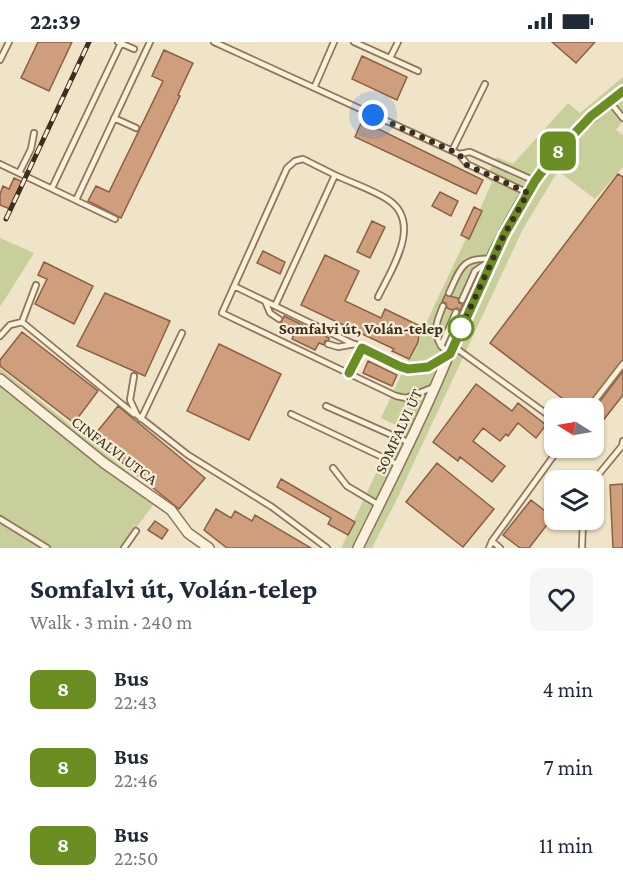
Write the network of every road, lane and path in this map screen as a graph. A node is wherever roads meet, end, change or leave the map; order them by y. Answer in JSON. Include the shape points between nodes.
{"nodes":[{"id":1,"x":9,"y":42,"type":"edge"},
{"id":2,"x":150,"y":42,"type":"edge"},
{"id":3,"x":216,"y":42,"type":"edge"},
{"id":4,"x":334,"y":42,"type":"edge"},
{"id":5,"x":354,"y":42,"type":"edge"},
{"id":6,"x":398,"y":42,"type":"edge"},
{"id":7,"x":120,"y":43,"type":"edge"},
{"id":8,"x":134,"y":49,"type":"dead end"},
{"id":9,"x":390,"y":58,"type":"junction"},
{"id":10,"x":0,"y":60,"type":"edge"},
{"id":11,"x":418,"y":71,"type":"dead end"},
{"id":12,"x":485,"y":84,"type":"dead end"},
{"id":13,"x":314,"y":88,"type":"junction"},
{"id":14,"x":623,"y":91,"type":"edge"},
{"id":15,"x":609,"y":101,"type":"junction"},
{"id":16,"x":114,"y":118,"type":"junction"},
{"id":17,"x":623,"y":118,"type":"edge"},
{"id":18,"x":136,"y":128,"type":"dead end"},
{"id":19,"x":34,"y":133,"type":"dead end"},
{"id":20,"x":453,"y":151,"type":"junction"},
{"id":21,"x":459,"y":154,"type":"junction"},
{"id":22,"x":0,"y":164,"type":"edge"},
{"id":23,"x":19,"y":173,"type":"junction"},
{"id":24,"x":335,"y":175,"type":"junction"},
{"id":25,"x":535,"y":181,"type":"junction"},
{"id":26,"x":52,"y":188,"type":"junction"},
{"id":27,"x":528,"y":193,"type":"junction"},
{"id":28,"x":76,"y":200,"type":"junction"},
{"id":29,"x":115,"y":219,"type":"dead end"},
{"id":30,"x":492,"y":259,"type":"junction"},
{"id":31,"x":36,"y":285,"type":"dead end"},
{"id":32,"x":234,"y":286,"type":"junction"},
{"id":33,"x":449,"y":293,"type":"dead end"},
{"id":34,"x":378,"y":297,"type":"dead end"},
{"id":35,"x":462,"y":300,"type":"dead end"},
{"id":36,"x":265,"y":301,"type":"junction"},
{"id":37,"x":275,"y":306,"type":"junction"},
{"id":38,"x":443,"y":306,"type":"dead end"},
{"id":39,"x":456,"y":312,"type":"dead end"},
{"id":40,"x":279,"y":320,"type":"dead end"},
{"id":41,"x":22,"y":322,"type":"junction"},
{"id":42,"x":182,"y":333,"type":"dead end"},
{"id":43,"x":0,"y":336,"type":"edge"},
{"id":44,"x":328,"y":344,"type":"dead end"},
{"id":45,"x":355,"y":344,"type":"junction"},
{"id":46,"x":441,"y":346,"type":"junction"},
{"id":47,"x":362,"y":348,"type":"junction"},
{"id":48,"x":451,"y":350,"type":"junction"},
{"id":49,"x":623,"y":364,"type":"edge"},
{"id":50,"x":349,"y":373,"type":"junction"},
{"id":51,"x":134,"y":376,"type":"dead end"},
{"id":52,"x":0,"y":379,"type":"edge"},
{"id":53,"x":435,"y":387,"type":"junction"},
{"id":54,"x":597,"y":398,"type":"edge"},
{"id":55,"x":326,"y":406,"type":"dead end"},
{"id":56,"x":544,"y":413,"type":"edge"},
{"id":57,"x":291,"y":414,"type":"dead end"},
{"id":58,"x":139,"y":417,"type":"junction"},
{"id":59,"x":623,"y":441,"type":"edge"},
{"id":60,"x":410,"y":443,"type":"junction"},
{"id":61,"x":552,"y":458,"type":"edge"},
{"id":62,"x":399,"y":465,"type":"junction"},
{"id":63,"x":333,"y":468,"type":"dead end"},
{"id":64,"x":602,"y":470,"type":"edge"},
{"id":65,"x":379,"y":505,"type":"junction"},
{"id":66,"x":0,"y":519,"type":"edge"},
{"id":67,"x":583,"y":530,"type":"edge"},
{"id":68,"x":136,"y":531,"type":"dead end"},
{"id":69,"x":492,"y":541,"type":"junction"},
{"id":70,"x":47,"y":548,"type":"edge"},
{"id":71,"x":124,"y":548,"type":"edge"},
{"id":72,"x":209,"y":548,"type":"edge"},
{"id":73,"x":327,"y":548,"type":"edge"},
{"id":74,"x":358,"y":548,"type":"edge"},
{"id":75,"x":489,"y":548,"type":"edge"},
{"id":76,"x":500,"y":548,"type":"edge"},
{"id":77,"x":582,"y":548,"type":"edge"}],
"edges":[{"from":1,"to":10,"type":"lane"},
{"from":2,"to":16,"type":"lane"},
{"from":3,"to":13,"type":"lane"},
{"from":4,"to":13,"type":"lane"},
{"from":5,"to":9,"type":"lane"},
{"from":6,"to":9,"type":"lane"},
{"from":7,"to":8,"type":"lane"},
{"from":7,"to":26,"type":"lane"},
{"from":9,"to":11,"type":"lane"},
{"from":12,"to":20,"type":"lane"},
{"from":13,"to":20,"type":"lane"},
{"from":14,"to":15,"type":"street","name":"SOMFALVI ÚT"},
{"from":15,"to":17,"type":"lane"},
{"from":15,"to":25,"type":"street","name":"SOMFALVI ÚT","via":[[562,147]]},
{"from":16,"to":18,"type":"lane"},
{"from":16,"to":28,"type":"lane"},
{"from":19,"to":23,"type":"lane"},
{"from":20,"to":21,"type":"lane"},
{"from":21,"to":25,"type":"lane","via":[[470,152]]},
{"from":21,"to":27,"type":"lane","via":[[467,165]]},
{"from":22,"to":23,"type":"lane"},
{"from":23,"to":26,"type":"lane"},
{"from":24,"to":32,"type":"lane","via":[[303,159],[295,160],[287,168]]},
{"from":24,"to":34,"type":"lane","via":[[388,200],[402,219],[404,242]]},
{"from":24,"to":37,"type":"lane"},
{"from":25,"to":27,"type":"street","name":"SOMFALVI ÚT"},
{"from":26,"to":28,"type":"lane"},
{"from":27,"to":30,"type":"street","name":"SOMFALVI ÚT"},
{"from":28,"to":29,"type":"lane"},
{"from":30,"to":33,"type":"lane","via":[[474,258],[466,262]]},
{"from":30,"to":35,"type":"lane","via":[[475,271]]},
{"from":30,"to":48,"type":"street","name":"SOMFALVI ÚT"},
{"from":31,"to":41,"type":"lane"},
{"from":32,"to":36,"type":"lane"},
{"from":32,"to":50,"type":"lane","via":[[222,313]]},
{"from":36,"to":37,"type":"lane"},
{"from":36,"to":40,"type":"lane","via":[[270,313]]},
{"from":37,"to":45,"type":"lane"},
{"from":38,"to":46,"type":"lane","via":[[435,336]]},
{"from":39,"to":46,"type":"lane"},
{"from":41,"to":43,"type":"lane","via":[[10,326]]},
{"from":41,"to":58,"type":"lane"},
{"from":42,"to":58,"type":"lane"},
{"from":44,"to":45,"type":"lane"},
{"from":45,"to":47,"type":"lane"},
{"from":46,"to":48,"type":"lane"},
{"from":47,"to":48,"type":"lane","via":[[408,369],[428,367]]},
{"from":47,"to":50,"type":"lane"},
{"from":48,"to":53,"type":"street","name":"SOMFALVI ÚT"},
{"from":48,"to":56,"type":"lane"},
{"from":49,"to":54,"type":"lane"},
{"from":50,"to":53,"type":"lane","via":[[406,398]]},
{"from":51,"to":58,"type":"lane","via":[[130,400]]},
{"from":52,"to":72,"type":"street","name":"CINFALVI UTCA","via":[[104,463],[171,510],[188,533]]},
{"from":53,"to":60,"type":"street","name":"SOMFALVI ÚT"},
{"from":55,"to":60,"type":"lane"},
{"from":57,"to":62,"type":"lane"},
{"from":58,"to":73,"type":"lane","via":[[188,455],[272,507]]},
{"from":59,"to":64,"type":"lane"},
{"from":60,"to":62,"type":"street","name":"SOMFALVI ÚT"},
{"from":61,"to":69,"type":"lane"},
{"from":62,"to":65,"type":"street","name":"SOMFALVI ÚT"},
{"from":63,"to":65,"type":"lane","via":[[347,486]]},
{"from":65,"to":74,"type":"street","name":"SOMFALVI ÚT"},
{"from":66,"to":70,"type":"lane"},
{"from":67,"to":77,"type":"lane"},
{"from":68,"to":71,"type":"lane"},
{"from":69,"to":75,"type":"lane"},
{"from":69,"to":76,"type":"lane"}]}
